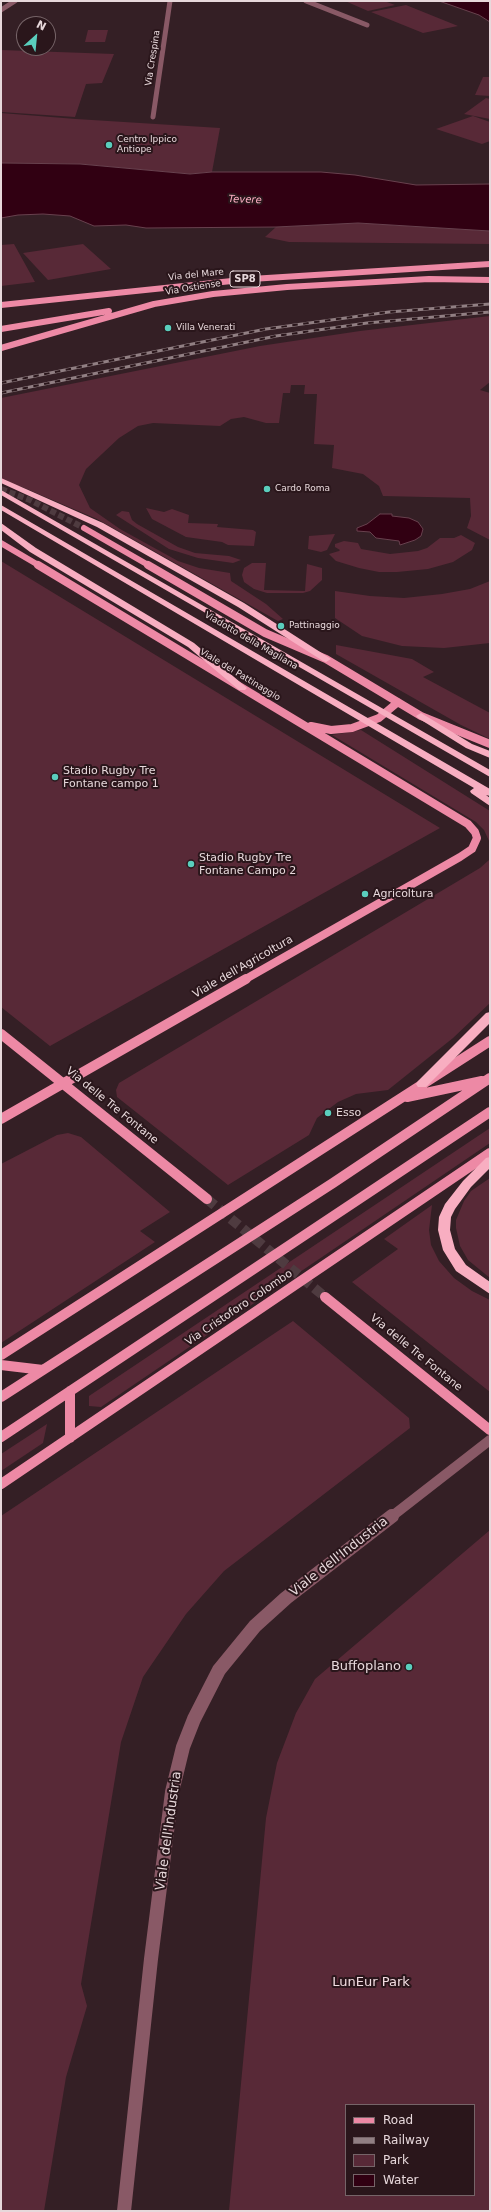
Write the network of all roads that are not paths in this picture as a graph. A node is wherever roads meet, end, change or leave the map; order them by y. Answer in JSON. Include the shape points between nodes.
{"nodes":[{"id":1,"x":15,"y":1,"type":"edge"},
{"id":2,"x":170,"y":1,"type":"edge"},
{"id":3,"x":306,"y":1,"type":"edge"},
{"id":4,"x":1,"y":10,"type":"edge"},
{"id":5,"x":367,"y":25,"type":"dead end"},
{"id":6,"x":153,"y":117,"type":"dead end"},
{"id":7,"x":490,"y":264,"type":"edge"},
{"id":8,"x":490,"y":280,"type":"edge"},
{"id":9,"x":154,"y":304,"type":"junction"},
{"id":10,"x":1,"y":305,"type":"edge"},
{"id":11,"x":1,"y":329,"type":"edge"},
{"id":12,"x":1,"y":348,"type":"edge"},
{"id":13,"x":1,"y":480,"type":"edge"},
{"id":14,"x":1,"y":492,"type":"edge"},
{"id":15,"x":1,"y":507,"type":"edge"},
{"id":16,"x":1,"y":526,"type":"edge"},
{"id":17,"x":84,"y":528,"type":"tunnel mouth"},
{"id":18,"x":1,"y":543,"type":"edge"},
{"id":19,"x":326,"y":659,"type":"junction"},
{"id":20,"x":242,"y":688,"type":"junction"},
{"id":21,"x":398,"y":702,"type":"junction"},
{"id":22,"x":421,"y":716,"type":"junction"},
{"id":23,"x":300,"y":723,"type":"junction"},
{"id":24,"x":490,"y":744,"type":"edge"},
{"id":25,"x":490,"y":755,"type":"edge"},
{"id":26,"x":442,"y":765,"type":"junction"},
{"id":27,"x":490,"y":774,"type":"edge"},
{"id":28,"x":490,"y":793,"type":"edge"},
{"id":29,"x":490,"y":803,"type":"edge"},
{"id":30,"x":468,"y":824,"type":"joint"},
{"id":31,"x":490,"y":1016,"type":"edge"},
{"id":32,"x":1,"y":1034,"type":"edge"},
{"id":33,"x":490,"y":1041,"type":"edge"},
{"id":34,"x":489,"y":1079,"type":"edge"},
{"id":35,"x":63,"y":1083,"type":"junction"},
{"id":36,"x":422,"y":1084,"type":"junction"},
{"id":37,"x":401,"y":1098,"type":"junction"},
{"id":38,"x":490,"y":1112,"type":"edge"},
{"id":39,"x":1,"y":1119,"type":"edge"},
{"id":40,"x":490,"y":1153,"type":"edge"},
{"id":41,"x":490,"y":1161,"type":"edge"},
{"id":42,"x":207,"y":1199,"type":"tunnel mouth"},
{"id":43,"x":490,"y":1289,"type":"edge"},
{"id":44,"x":325,"y":1297,"type":"tunnel mouth"},
{"id":45,"x":1,"y":1355,"type":"edge"},
{"id":46,"x":1,"y":1365,"type":"edge"},
{"id":47,"x":43,"y":1370,"type":"junction"},
{"id":48,"x":70,"y":1391,"type":"junction"},
{"id":49,"x":1,"y":1397,"type":"edge"},
{"id":50,"x":490,"y":1430,"type":"edge"},
{"id":51,"x":1,"y":1437,"type":"edge"},
{"id":52,"x":70,"y":1438,"type":"junction"},
{"id":53,"x":490,"y":1440,"type":"edge"},
{"id":54,"x":1,"y":1484,"type":"edge"},
{"id":55,"x":124,"y":2211,"type":"edge"}],
"edges":[{"from":1,"to":4,"type":"street"},
{"from":2,"to":6,"type":"street","name":"Via Crespina"},
{"from":3,"to":5,"type":"street"},
{"from":7,"to":10,"type":"main road","name":"Via del Mare","number":"SP8","via":[[258,278]]},
{"from":8,"to":9,"type":"main road","name":"Via Ostiense","via":[[429,278],[287,287],[213,294]]},
{"from":9,"to":11,"type":"main road"},
{"from":9,"to":12,"type":"main road","name":"Via Ostiense"},
{"from":13,"to":19,"type":"highway","via":[[100,525],[241,605]]},
{"from":14,"to":27,"type":"highway","name":"Viadotto della Magliana"},
{"from":15,"to":26,"type":"highway","name":"Viadotto della Magliana"},
{"from":16,"to":20,"type":"highway","via":[[33,550],[202,653]]},
{"from":17,"to":19,"type":"main road","via":[[265,633]]},
{"from":18,"to":20,"type":"main road","name":"Viale del Pattinaggio"},
{"from":19,"to":21,"type":"main road"},
{"from":20,"to":23,"type":"main road","name":"Viale del Pattinaggio"},
{"from":21,"to":22,"type":"main road"},
{"from":21,"to":23,"type":"main road","via":[[379,718],[347,729],[324,729]]},
{"from":22,"to":24,"type":"main road"},
{"from":22,"to":25,"type":"highway"},
{"from":23,"to":30,"type":"main road","name":"Viale del Pattinaggio"},
{"from":26,"to":28,"type":"highway","name":"Viadotto della Magliana"},
{"from":26,"to":29,"type":"highway"},
{"from":30,"to":35,"type":"main road","name":"Viale dell'Agricoltura","via":[[477,838],[469,851]]},
{"from":31,"to":36,"type":"highway"},
{"from":32,"to":35,"type":"main road","name":"Via delle Tre Fontane"},
{"from":33,"to":36,"type":"main road"},
{"from":34,"to":37,"type":"main road"},
{"from":34,"to":47,"type":"main road"},
{"from":35,"to":39,"type":"main road","name":"Viale dell'Agricoltura"},
{"from":35,"to":42,"type":"main road","name":"Via delle Tre Fontane"},
{"from":36,"to":37,"type":"main road"},
{"from":37,"to":45,"type":"main road"},
{"from":38,"to":48,"type":"main road","name":"Via Cristoforo Colombo"},
{"from":40,"to":52,"type":"main road","name":"Via Cristoforo Colombo"},
{"from":41,"to":43,"type":"highway","via":[[449,1207],[444,1230],[449,1250],[461,1268]]},
{"from":44,"to":50,"type":"main road","name":"Via delle Tre Fontane"},
{"from":46,"to":47,"type":"main road"},
{"from":47,"to":49,"type":"main road"},
{"from":48,"to":51,"type":"main road","name":"Via Cristoforo Colombo"},
{"from":48,"to":52,"type":"main road"},
{"from":52,"to":54,"type":"main road","name":"Via Cristoforo Colombo"},
{"from":53,"to":55,"type":"street","name":"Viale dell'Industria","via":[[286,1598],[255,1626],[219,1670],[194,1718],[183,1747],[172,1792]]}]}
